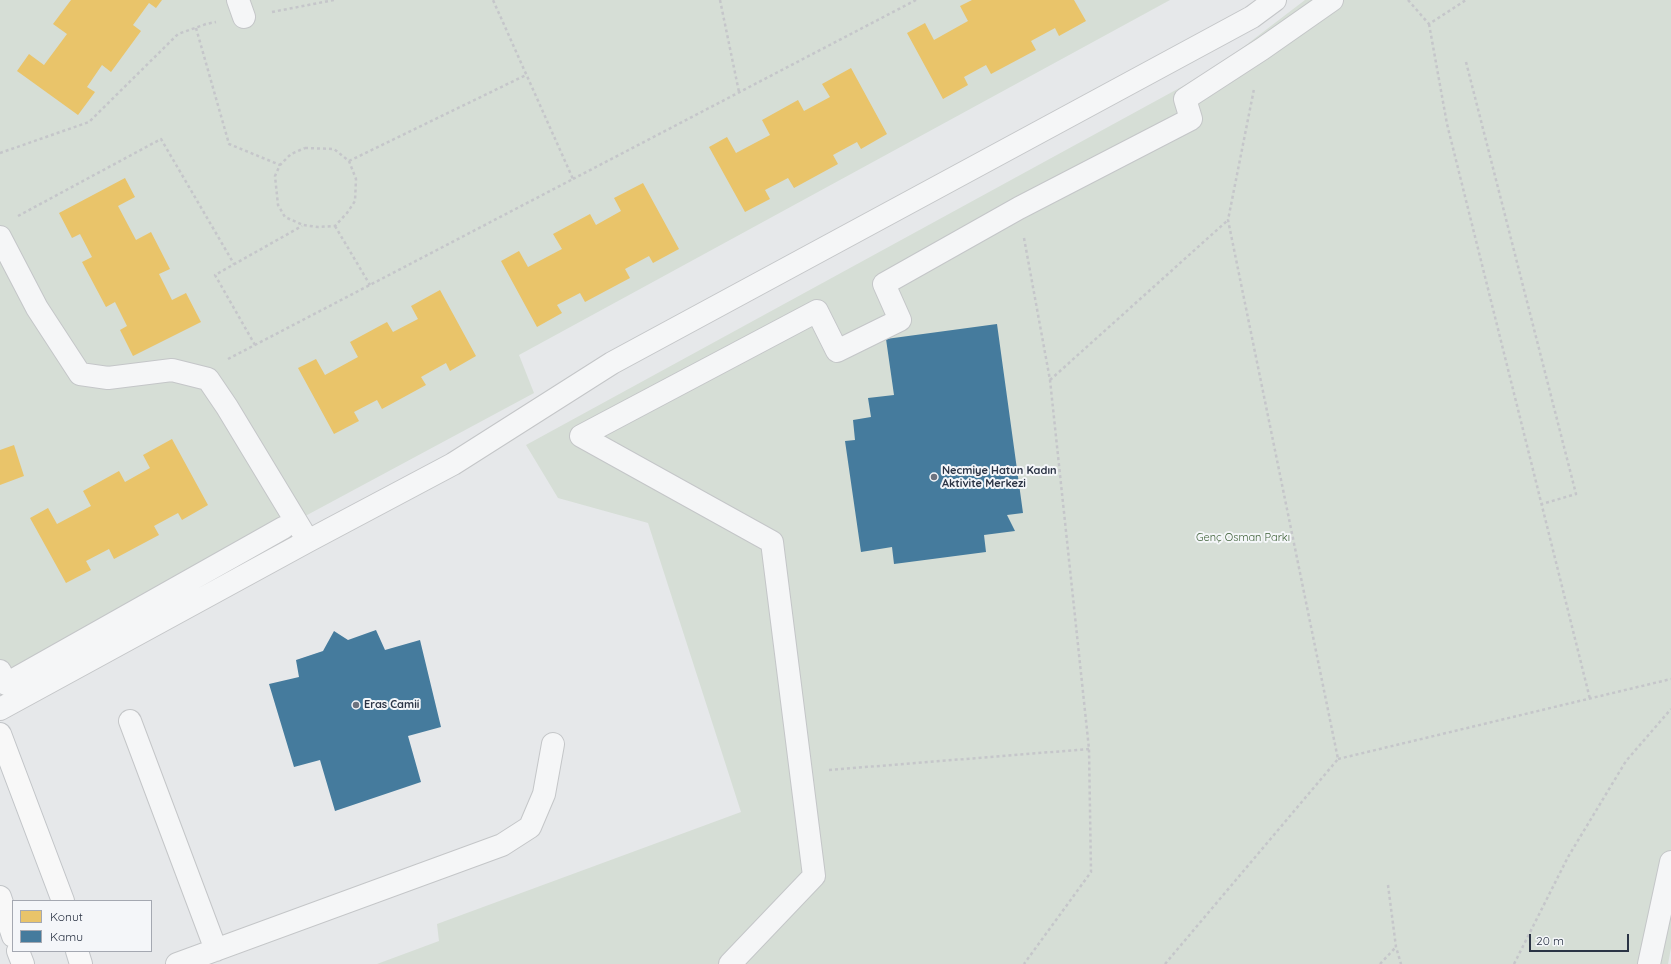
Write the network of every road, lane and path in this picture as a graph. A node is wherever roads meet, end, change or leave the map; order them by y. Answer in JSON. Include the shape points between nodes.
{"nodes":[{"id":1,"x":334,"y":0,"type":"edge"},
{"id":2,"x":493,"y":0,"type":"edge"},
{"id":3,"x":720,"y":0,"type":"edge"},
{"id":4,"x":916,"y":0,"type":"edge"},
{"id":5,"x":1275,"y":0,"type":"edge"},
{"id":6,"x":1332,"y":0,"type":"edge"},
{"id":7,"x":1408,"y":0,"type":"edge"},
{"id":8,"x":1466,"y":0,"type":"edge"},
{"id":9,"x":241,"y":8,"type":"edge"},
{"id":10,"x":1429,"y":24,"type":"junction"},
{"id":11,"x":196,"y":28,"type":"junction"},
{"id":12,"x":1262,"y":49,"type":"junction"},
{"id":13,"x":1466,"y":62,"type":"dead end"},
{"id":14,"x":526,"y":75,"type":"junction"},
{"id":15,"x":739,"y":92,"type":"junction"},
{"id":16,"x":0,"y":153,"type":"edge"},
{"id":17,"x":349,"y":161,"type":"junction"},
{"id":18,"x":280,"y":165,"type":"junction"},
{"id":19,"x":573,"y":178,"type":"junction"},
{"id":20,"x":1019,"y":208,"type":"junction"},
{"id":21,"x":14,"y":218,"type":"dead end"},
{"id":22,"x":1228,"y":220,"type":"junction"},
{"id":23,"x":303,"y":225,"type":"junction"},
{"id":24,"x":335,"y":226,"type":"junction"},
{"id":25,"x":0,"y":237,"type":"edge"},
{"id":26,"x":234,"y":264,"type":"junction"},
{"id":27,"x":370,"y":284,"type":"junction"},
{"id":28,"x":255,"y":345,"type":"junction"},
{"id":29,"x":195,"y":376,"type":"junction"},
{"id":30,"x":1050,"y":380,"type":"junction"},
{"id":31,"x":1542,"y":504,"type":"junction"},
{"id":32,"x":283,"y":528,"type":"dead end"},
{"id":33,"x":308,"y":541,"type":"junction"},
{"id":34,"x":0,"y":671,"type":"edge"},
{"id":35,"x":1671,"y":680,"type":"edge"},
{"id":36,"x":1590,"y":699,"type":"junction"},
{"id":37,"x":0,"y":708,"type":"edge"},
{"id":38,"x":1671,"y":709,"type":"edge"},
{"id":39,"x":130,"y":721,"type":"dead end"},
{"id":40,"x":0,"y":734,"type":"edge"},
{"id":41,"x":553,"y":744,"type":"dead end"},
{"id":42,"x":1089,"y":749,"type":"junction"},
{"id":43,"x":1338,"y":759,"type":"junction"},
{"id":44,"x":802,"y":772,"type":"junction"},
{"id":45,"x":1671,"y":862,"type":"edge"},
{"id":46,"x":1388,"y":885,"type":"dead end"},
{"id":47,"x":0,"y":897,"type":"edge"},
{"id":48,"x":63,"y":900,"type":"edge"},
{"id":49,"x":12,"y":933,"type":"edge"},
{"id":50,"x":1396,"y":947,"type":"junction"},
{"id":51,"x":216,"y":950,"type":"junction"},
{"id":52,"x":18,"y":952,"type":"edge"},
{"id":53,"x":77,"y":952,"type":"edge"},
{"id":54,"x":23,"y":964,"type":"edge"},
{"id":55,"x":81,"y":964,"type":"edge"},
{"id":56,"x":177,"y":964,"type":"edge"},
{"id":57,"x":730,"y":964,"type":"edge"},
{"id":58,"x":1024,"y":964,"type":"edge"},
{"id":59,"x":1165,"y":964,"type":"edge"},
{"id":60,"x":1380,"y":964,"type":"edge"},
{"id":61,"x":1401,"y":964,"type":"edge"},
{"id":62,"x":1514,"y":964,"type":"edge"},
{"id":63,"x":1650,"y":964,"type":"edge"}],
"edges":[{"from":1,"to":9,"type":"path"},
{"from":2,"to":14,"type":"path"},
{"from":3,"to":15,"type":"path"},
{"from":4,"to":15,"type":"path"},
{"from":5,"to":33,"type":"street","via":[[1252,17],[612,363],[453,464]]},
{"from":6,"to":12,"type":"street"},
{"from":7,"to":10,"type":"path"},
{"from":8,"to":10,"type":"path"},
{"from":9,"to":11,"type":"path"},
{"from":10,"to":31,"type":"path","via":[[1447,124]]},
{"from":11,"to":16,"type":"path","via":[[178,34],[89,122]]},
{"from":11,"to":18,"type":"path","via":[[229,144]]},
{"from":12,"to":20,"type":"street","via":[[1185,99],[1191,119]]},
{"from":12,"to":22,"type":"path"},
{"from":13,"to":31,"type":"path","via":[[1576,494]]},
{"from":14,"to":17,"type":"path"},
{"from":14,"to":19,"type":"path"},
{"from":15,"to":19,"type":"path"},
{"from":17,"to":18,"type":"path","via":[[334,149],[305,148],[291,154]]},
{"from":17,"to":24,"type":"path","via":[[356,179],[355,201],[348,213]]},
{"from":18,"to":23,"type":"path","via":[[275,176],[278,205],[285,217]]},
{"from":19,"to":27,"type":"path"},
{"from":20,"to":30,"type":"path"},
{"from":20,"to":44,"type":"street","via":[[884,284],[900,320],[837,351],[817,311],[581,436],[772,542]]},
{"from":21,"to":26,"type":"path","via":[[161,139]]},
{"from":22,"to":30,"type":"path"},
{"from":22,"to":43,"type":"path"},
{"from":23,"to":24,"type":"path"},
{"from":23,"to":26,"type":"path"},
{"from":24,"to":27,"type":"path"},
{"from":25,"to":29,"type":"street","via":[[38,308],[80,374],[108,378],[172,370]]},
{"from":26,"to":28,"type":"path","via":[[215,275]]},
{"from":27,"to":28,"type":"path"},
{"from":28,"to":29,"type":"path"},
{"from":29,"to":33,"type":"street","via":[[208,379]]},
{"from":30,"to":42,"type":"path"},
{"from":31,"to":36,"type":"path"},
{"from":32,"to":34,"type":"street","via":[[6,684]]},
{"from":33,"to":37,"type":"street"},
{"from":35,"to":36,"type":"path"},
{"from":36,"to":43,"type":"path"},
{"from":38,"to":62,"type":"path","via":[[1626,761],[1568,857]]},
{"from":39,"to":51,"type":"street"},
{"from":40,"to":48,"type":"main road"},
{"from":41,"to":51,"type":"street","via":[[544,794],[530,827],[502,845]]},
{"from":42,"to":44,"type":"path"},
{"from":42,"to":58,"type":"path","via":[[1091,872]]},
{"from":43,"to":59,"type":"path"},
{"from":44,"to":57,"type":"street","via":[[814,876]]},
{"from":45,"to":63,"type":"street"},
{"from":46,"to":50,"type":"path"},
{"from":47,"to":49,"type":"main road"},
{"from":50,"to":60,"type":"path"},
{"from":50,"to":61,"type":"path"},
{"from":51,"to":56,"type":"street"},
{"from":52,"to":54,"type":"main road"},
{"from":53,"to":55,"type":"main road"}]}
